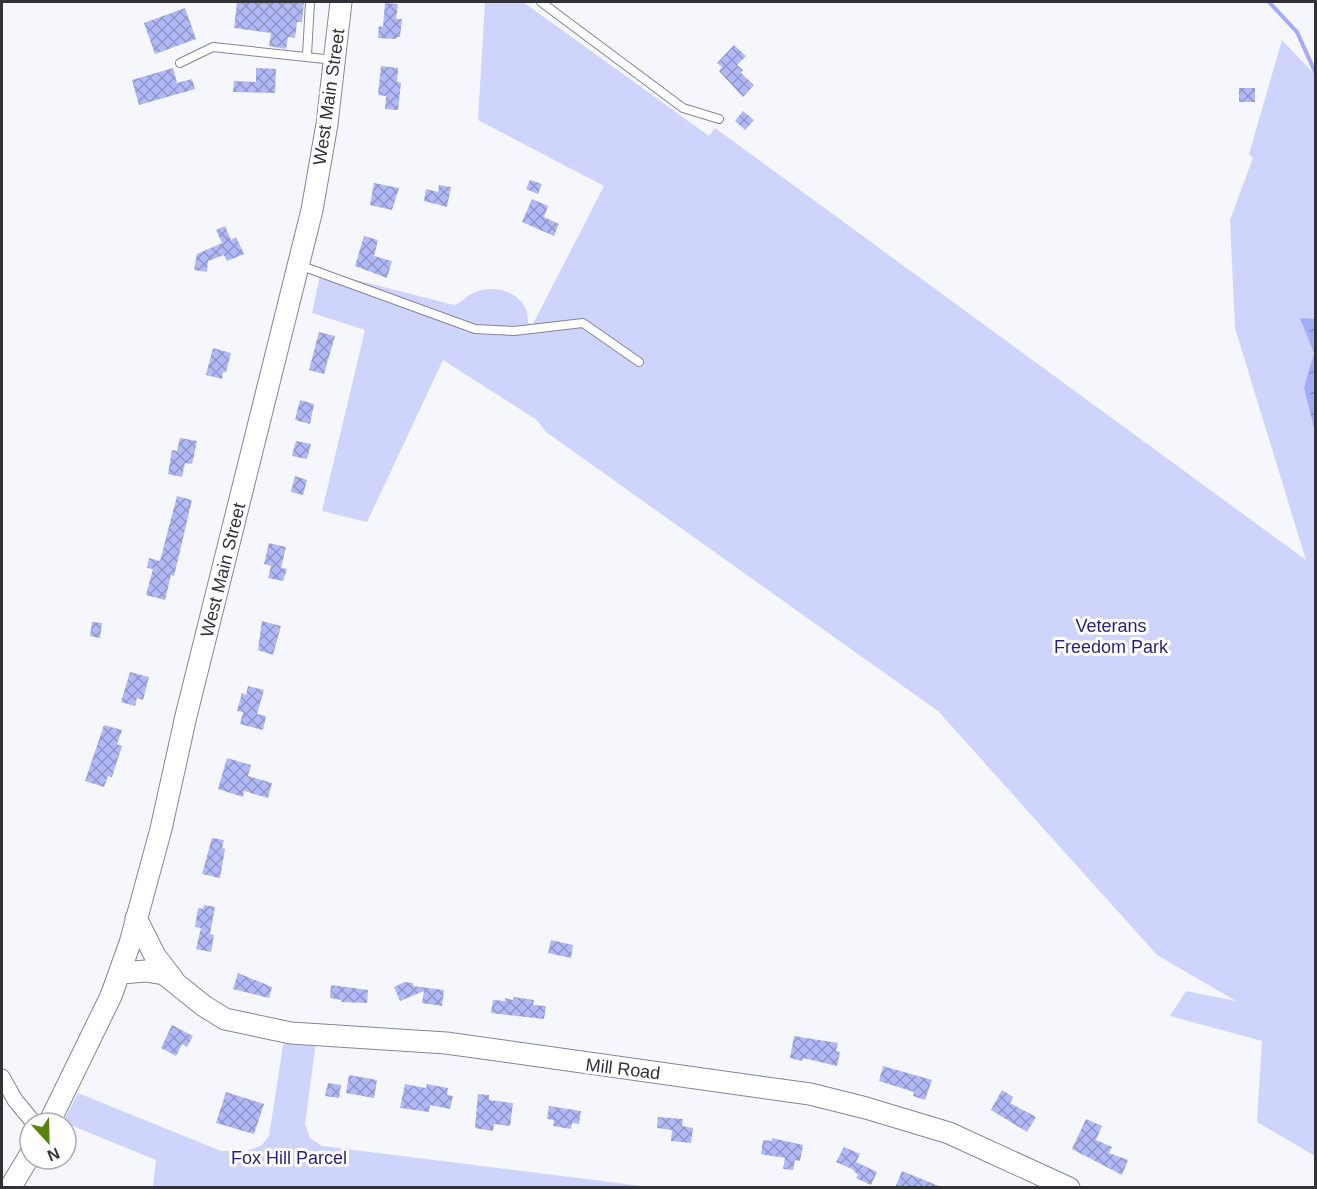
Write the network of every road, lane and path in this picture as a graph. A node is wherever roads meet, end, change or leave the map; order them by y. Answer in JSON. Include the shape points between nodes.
{"nodes":[{"id":1,"x":310,"y":2,"type":"edge"},
{"id":2,"x":341,"y":2,"type":"edge"},
{"id":3,"x":541,"y":2,"type":"edge"},
{"id":4,"x":307,"y":55,"type":"junction"},
{"id":5,"x":336,"y":60,"type":"junction"},
{"id":6,"x":180,"y":63,"type":"dead end"},
{"id":7,"x":719,"y":119,"type":"dead end"},
{"id":8,"x":298,"y":265,"type":"junction"},
{"id":9,"x":639,"y":362,"type":"dead end"},
{"id":10,"x":136,"y":918,"type":"junction"},
{"id":11,"x":121,"y":973,"type":"junction"},
{"id":12,"x":175,"y":981,"type":"junction"},
{"id":13,"x":2,"y":1077,"type":"edge"},
{"id":14,"x":24,"y":1111,"type":"edge"},
{"id":15,"x":55,"y":1111,"type":"edge"},
{"id":16,"x":20,"y":1171,"type":"edge"},
{"id":17,"x":10,"y":1188,"type":"edge"},
{"id":18,"x":1069,"y":1188,"type":"edge"}],
"edges":[{"from":1,"to":4,"type":"lane"},
{"from":2,"to":5,"type":"main road","name":"West Main Street"},
{"from":3,"to":7,"type":"lane","via":[[683,108]]},
{"from":4,"to":5,"type":"lane"},
{"from":4,"to":6,"type":"lane","via":[[213,47]]},
{"from":5,"to":8,"type":"main road","name":"West Main Street","via":[[319,172]]},
{"from":8,"to":9,"type":"lane","via":[[476,329],[514,331],[583,323]]},
{"from":8,"to":10,"type":"main road","name":"West Main Street"},
{"from":10,"to":11,"type":"main road","name":"West Main Street"},
{"from":10,"to":12,"type":"main road","name":"Mill Road","via":[[155,956]]},
{"from":11,"to":12,"type":"main road","name":"Mill Road","via":[[155,972]]},
{"from":11,"to":15,"type":"main road","name":"West Main Street"},
{"from":12,"to":18,"type":"main road","name":"Mill Road","via":[[225,1019],[291,1033],[446,1043],[615,1069],[781,1088],[828,1098],[949,1133]]},
{"from":13,"to":14,"type":"street"},
{"from":16,"to":17,"type":"main road"}]}
